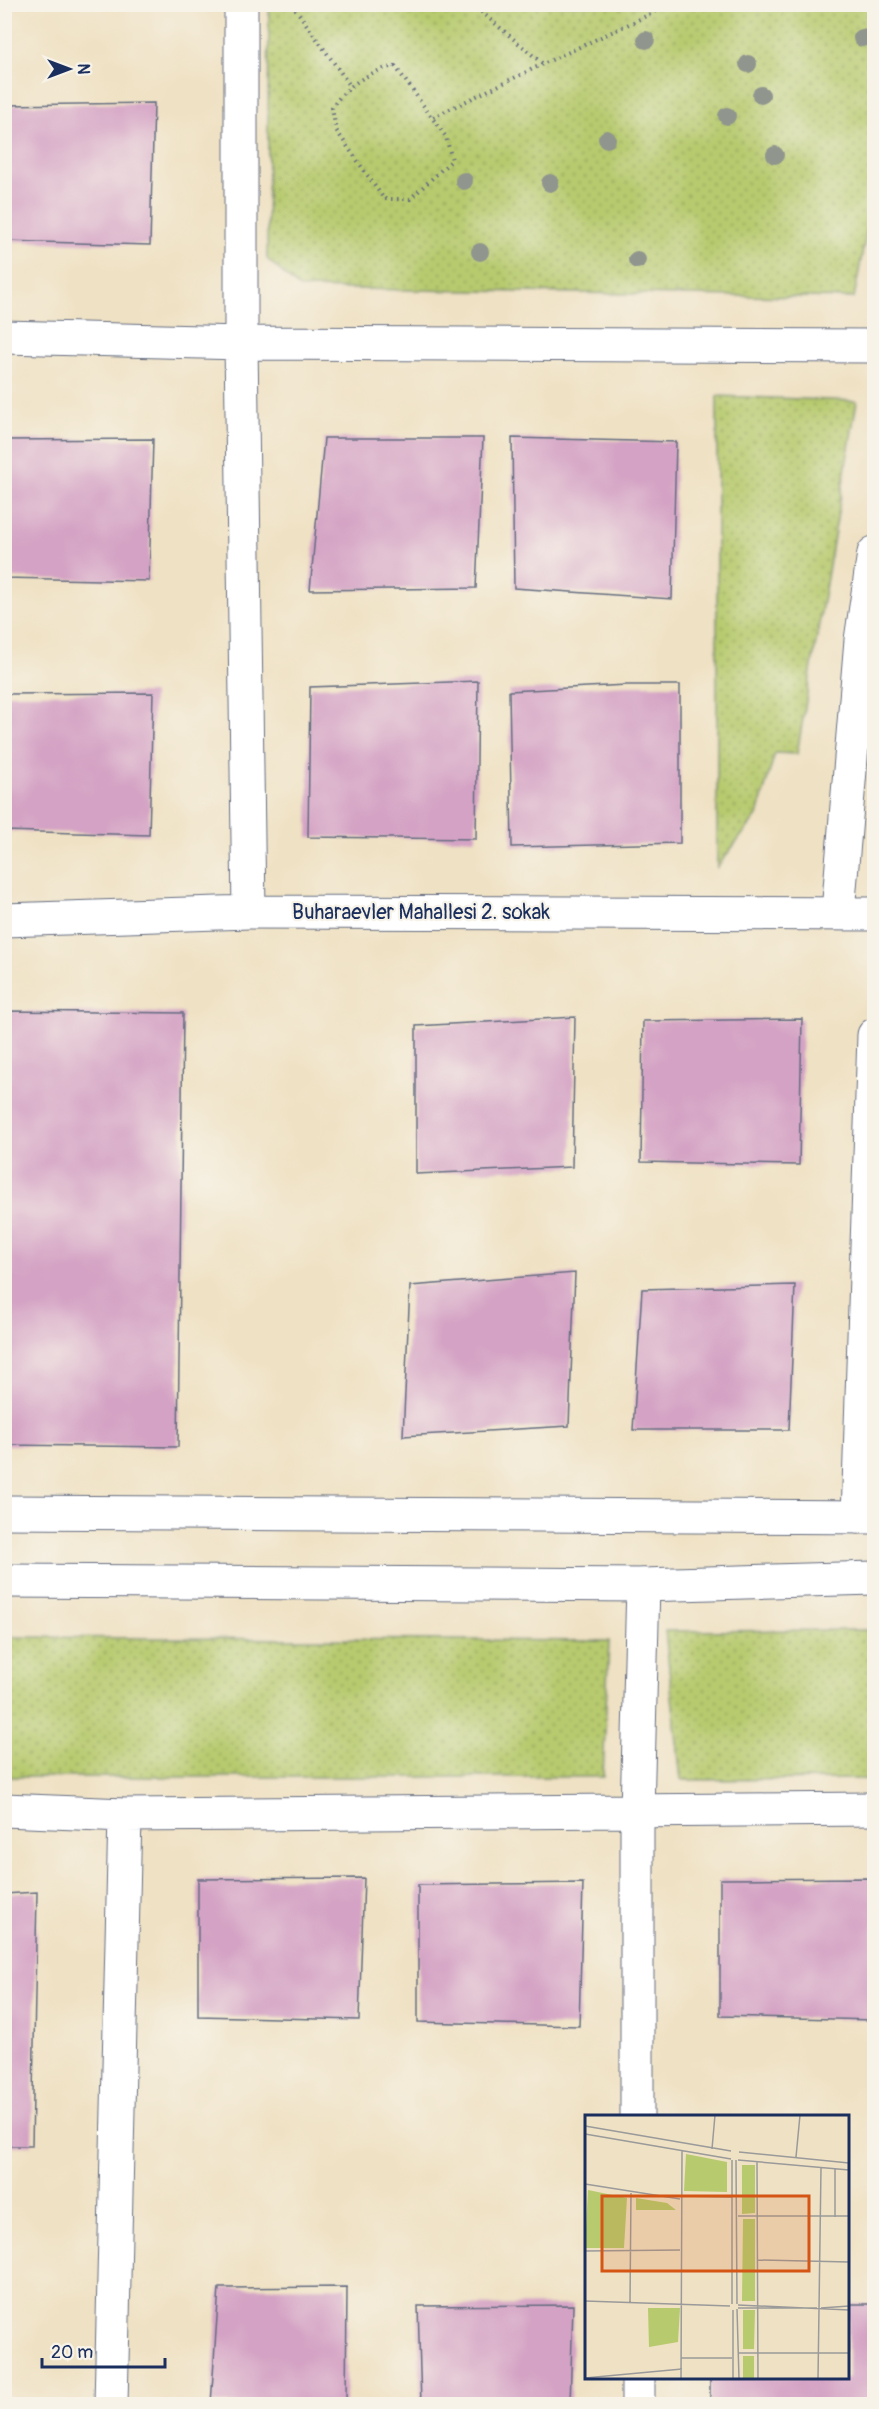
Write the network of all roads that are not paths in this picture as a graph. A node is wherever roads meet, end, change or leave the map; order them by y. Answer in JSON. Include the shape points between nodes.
{"nodes":[{"id":1,"x":241,"y":4,"type":"edge"},
{"id":2,"x":4,"y":337,"type":"edge"},
{"id":3,"x":241,"y":343,"type":"junction"},
{"id":4,"x":874,"y":346,"type":"edge"},
{"id":5,"x":874,"y":553,"type":"edge"},
{"id":6,"x":249,"y":912,"type":"junction"},
{"id":7,"x":838,"y":912,"type":"junction"},
{"id":8,"x":874,"y":914,"type":"edge"},
{"id":9,"x":4,"y":920,"type":"edge"},
{"id":10,"x":874,"y":1035,"type":"edge"},
{"id":11,"x":4,"y":1512,"type":"edge"},
{"id":12,"x":866,"y":1517,"type":"edge"},
{"id":13,"x":874,"y":1578,"type":"edge"},
{"id":14,"x":4,"y":1581,"type":"edge"},
{"id":15,"x":644,"y":1585,"type":"junction"},
{"id":16,"x":4,"y":1809,"type":"edge"},
{"id":17,"x":874,"y":1809,"type":"edge"},
{"id":18,"x":637,"y":1811,"type":"junction"},
{"id":19,"x":125,"y":1815,"type":"junction"},
{"id":20,"x":638,"y":2115,"type":"edge"},
{"id":21,"x":638,"y":2379,"type":"edge"},
{"id":22,"x":111,"y":2404,"type":"edge"},
{"id":23,"x":638,"y":2404,"type":"edge"}],
"edges":[{"from":1,"to":3,"type":"street"},
{"from":2,"to":3,"type":"street"},
{"from":3,"to":4,"type":"street"},
{"from":3,"to":6,"type":"street"},
{"from":5,"to":7,"type":"street","via":[[861,640]]},
{"from":6,"to":7,"type":"street","name":"Buharaevler Mahallesi 2. sokak"},
{"from":6,"to":9,"type":"street","name":"Buharaevler Mahallesi 2. sokak"},
{"from":7,"to":8,"type":"street","name":"Buharaevler Mahallesi 2. sokak"},
{"from":10,"to":12,"type":"street"},
{"from":11,"to":12,"type":"street"},
{"from":13,"to":15,"type":"street"},
{"from":14,"to":15,"type":"street"},
{"from":15,"to":18,"type":"street"},
{"from":16,"to":19,"type":"street"},
{"from":17,"to":18,"type":"street"},
{"from":18,"to":19,"type":"street"},
{"from":18,"to":20,"type":"street"},
{"from":19,"to":22,"type":"street"},
{"from":21,"to":23,"type":"street"}]}
